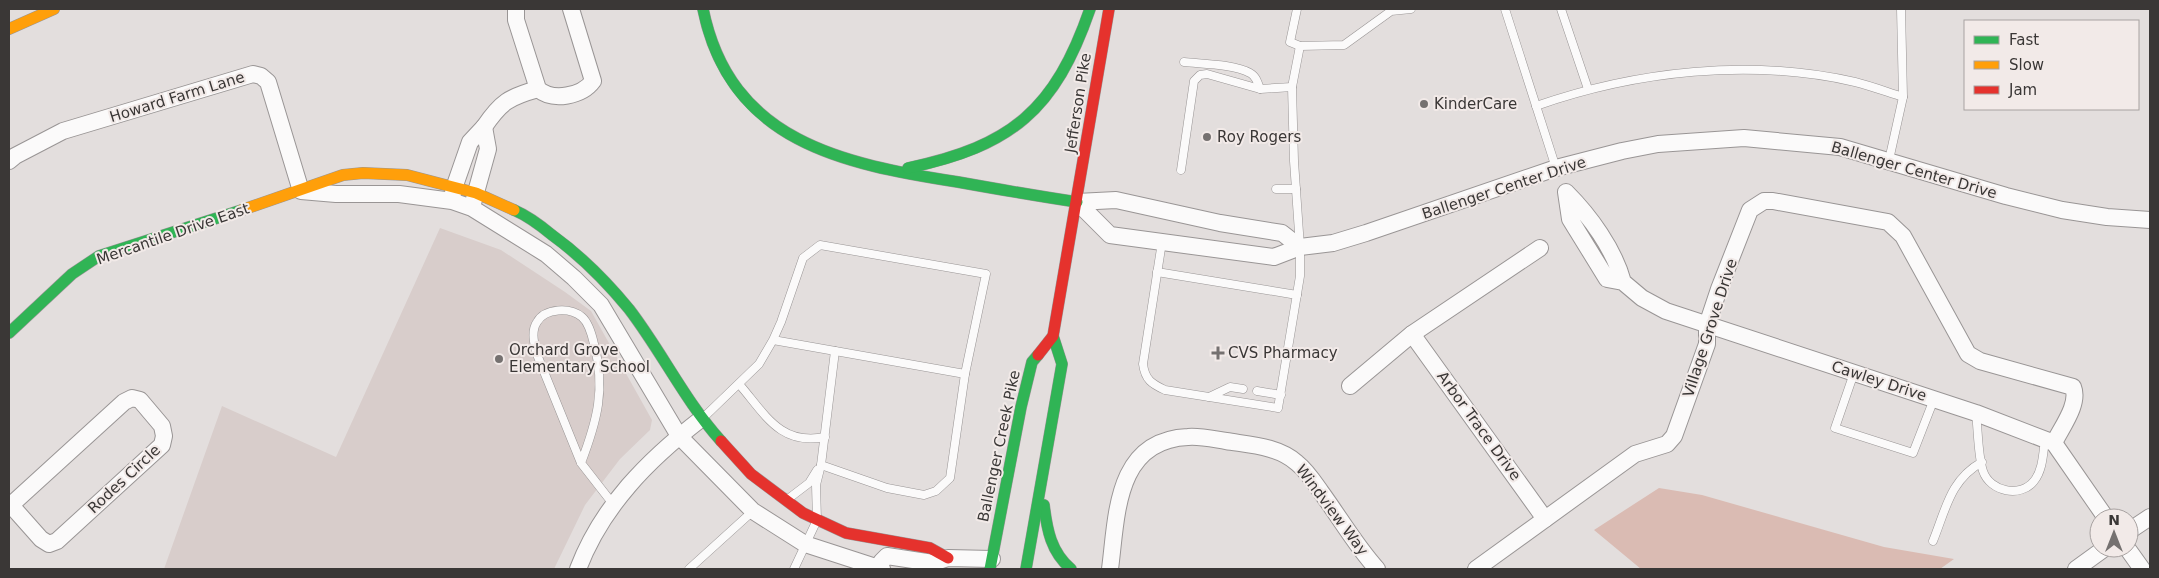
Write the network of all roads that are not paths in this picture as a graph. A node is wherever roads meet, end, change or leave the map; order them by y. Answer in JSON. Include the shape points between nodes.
{"nodes":[{"id":1,"x":54,"y":9,"type":"edge"},
{"id":2,"x":516,"y":9,"type":"edge"},
{"id":3,"x":571,"y":9,"type":"edge"},
{"id":4,"x":703,"y":9,"type":"edge"},
{"id":5,"x":1090,"y":9,"type":"edge"},
{"id":6,"x":1109,"y":9,"type":"edge"},
{"id":7,"x":1297,"y":9,"type":"edge"},
{"id":8,"x":1411,"y":9,"type":"edge"},
{"id":9,"x":1504,"y":9,"type":"edge"},
{"id":10,"x":1561,"y":9,"type":"edge"},
{"id":11,"x":1901,"y":9,"type":"edge"},
{"id":12,"x":9,"y":29,"type":"edge"},
{"id":13,"x":1300,"y":46,"type":"junction"},
{"id":14,"x":1184,"y":62,"type":"dead end"},
{"id":15,"x":1292,"y":87,"type":"junction"},
{"id":16,"x":538,"y":89,"type":"junction"},
{"id":17,"x":1260,"y":89,"type":"junction"},
{"id":18,"x":1588,"y":89,"type":"junction"},
{"id":19,"x":1903,"y":98,"type":"junction"},
{"id":20,"x":1536,"y":106,"type":"junction"},
{"id":21,"x":484,"y":127,"type":"junction"},
{"id":22,"x":1889,"y":160,"type":"junction"},
{"id":23,"x":9,"y":161,"type":"edge"},
{"id":24,"x":1556,"y":168,"type":"junction"},
{"id":25,"x":1181,"y":170,"type":"dead end"},
{"id":26,"x":890,"y":171,"type":"junction"},
{"id":27,"x":1276,"y":189,"type":"dead end"},
{"id":28,"x":1296,"y":189,"type":"junction"},
{"id":29,"x":301,"y":191,"type":"junction"},
{"id":30,"x":453,"y":194,"type":"junction"},
{"id":31,"x":474,"y":201,"type":"junction"},
{"id":32,"x":1078,"y":202,"type":"junction"},
{"id":33,"x":2150,"y":220,"type":"edge"},
{"id":34,"x":1162,"y":242,"type":"junction"},
{"id":35,"x":1300,"y":248,"type":"junction"},
{"id":36,"x":1540,"y":248,"type":"dead end"},
{"id":37,"x":1157,"y":272,"type":"junction"},
{"id":38,"x":1297,"y":295,"type":"junction"},
{"id":39,"x":1707,"y":325,"type":"junction"},
{"id":40,"x":9,"y":333,"type":"edge"},
{"id":41,"x":1412,"y":334,"type":"junction"},
{"id":42,"x":1053,"y":336,"type":"junction"},
{"id":43,"x":773,"y":340,"type":"junction"},
{"id":44,"x":834,"y":350,"type":"junction"},
{"id":45,"x":1854,"y":373,"type":"junction"},
{"id":46,"x":965,"y":374,"type":"junction"},
{"id":47,"x":739,"y":384,"type":"junction"},
{"id":48,"x":1350,"y":386,"type":"dead end"},
{"id":49,"x":1243,"y":389,"type":"dead end"},
{"id":50,"x":1258,"y":391,"type":"dead end"},
{"id":51,"x":1281,"y":395,"type":"junction"},
{"id":52,"x":1209,"y":397,"type":"junction"},
{"id":53,"x":1934,"y":399,"type":"junction"},
{"id":54,"x":1976,"y":413,"type":"junction"},
{"id":55,"x":701,"y":419,"type":"junction"},
{"id":56,"x":679,"y":436,"type":"junction"},
{"id":57,"x":824,"y":437,"type":"junction"},
{"id":58,"x":2050,"y":442,"type":"junction"},
{"id":59,"x":1982,"y":462,"type":"junction"},
{"id":60,"x":581,"y":463,"type":"junction"},
{"id":61,"x":821,"y":465,"type":"junction"},
{"id":62,"x":1041,"y":487,"type":"junction"},
{"id":63,"x":786,"y":500,"type":"junction"},
{"id":64,"x":10,"y":504,"type":"edge"},
{"id":65,"x":613,"y":504,"type":"junction"},
{"id":66,"x":2099,"y":508,"type":"edge"},
{"id":67,"x":753,"y":511,"type":"junction"},
{"id":68,"x":2150,"y":517,"type":"edge"},
{"id":69,"x":1545,"y":519,"type":"junction"},
{"id":70,"x":817,"y":520,"type":"junction"},
{"id":71,"x":2139,"y":525,"type":"edge"},
{"id":72,"x":1933,"y":541,"type":"dead end"},
{"id":73,"x":805,"y":544,"type":"junction"},
{"id":74,"x":948,"y":558,"type":"junction"},
{"id":75,"x":2092,"y":558,"type":"edge"},
{"id":76,"x":2134,"y":558,"type":"edge"},
{"id":77,"x":991,"y":564,"type":"edge"},
{"id":78,"x":578,"y":569,"type":"edge"},
{"id":79,"x":689,"y":569,"type":"edge"},
{"id":80,"x":794,"y":569,"type":"edge"},
{"id":81,"x":879,"y":569,"type":"edge"},
{"id":82,"x":1026,"y":569,"type":"edge"},
{"id":83,"x":1071,"y":569,"type":"edge"},
{"id":84,"x":1110,"y":569,"type":"edge"},
{"id":85,"x":1377,"y":569,"type":"edge"},
{"id":86,"x":1476,"y":569,"type":"edge"},
{"id":87,"x":2076,"y":569,"type":"edge"},
{"id":88,"x":2142,"y":569,"type":"edge"}],
"edges":[{"from":1,"to":12,"type":"main road"},
{"from":2,"to":16,"type":"street","via":[[516,20]]},
{"from":3,"to":16,"type":"street","via":[[593,81],[587,88],[562,96],[545,95]]},
{"from":4,"to":26,"type":"main road","via":[[713,46],[729,75],[772,125],[800,143],[838,158]]},
{"from":5,"to":26,"type":"main road","via":[[1057,84],[1016,126],[963,156]]},
{"from":6,"to":32,"type":"main road","name":"Jefferson Pike"},
{"from":7,"to":13,"type":"lane","via":[[1290,42]]},
{"from":8,"to":13,"type":"lane","via":[[1391,11],[1344,44]]},
{"from":9,"to":20,"type":"lane"},
{"from":10,"to":18,"type":"lane"},
{"from":11,"to":19,"type":"lane"},
{"from":13,"to":15,"type":"lane"},
{"from":14,"to":17,"type":"lane","via":[[1251,73]]},
{"from":15,"to":17,"type":"lane"},
{"from":15,"to":28,"type":"lane"},
{"from":16,"to":21,"type":"street","via":[[512,97],[494,112]]},
{"from":17,"to":25,"type":"lane","via":[[1207,74],[1194,81]]},
{"from":18,"to":19,"type":"lane","via":[[1652,76],[1771,71],[1856,82]]},
{"from":18,"to":20,"type":"lane"},
{"from":19,"to":22,"type":"lane"},
{"from":20,"to":24,"type":"lane"},
{"from":21,"to":30,"type":"street","via":[[470,142]]},
{"from":21,"to":31,"type":"street","via":[[488,149]]},
{"from":22,"to":24,"type":"street","name":"Ballenger Center Drive","via":[[1840,147],[1744,138],[1658,144]]},
{"from":22,"to":33,"type":"street","name":"Ballenger Center Drive","via":[[2062,210]]},
{"from":23,"to":29,"type":"street","name":"Howard Farm Lane","via":[[63,131],[253,74],[268,82]]},
{"from":24,"to":35,"type":"street","name":"Ballenger Center Drive","via":[[1366,234]]},
{"from":24,"to":39,"type":"street","name":"Cawley Drive","via":[[1566,192],[1582,208],[1618,264],[1623,282],[1642,298],[1666,311]]},
{"from":26,"to":32,"type":"main road"},
{"from":27,"to":28,"type":"lane"},
{"from":28,"to":35,"type":"lane"},
{"from":29,"to":30,"type":"street","name":"Mercantile Drive East"},
{"from":29,"to":40,"type":"main road","name":"Mercantile Drive East","via":[[100,256],[72,274]]},
{"from":30,"to":31,"type":"street","name":"Mercantile Drive East"},
{"from":31,"to":55,"type":"main road","name":"Mercantile Drive East","via":[[525,215],[575,251],[629,310]]},
{"from":31,"to":56,"type":"street","name":"Mercantile Drive East","via":[[546,254],[601,305]]},
{"from":32,"to":34,"type":"street","name":"Ballenger Center Drive","via":[[1110,235]]},
{"from":32,"to":35,"type":"street","via":[[1116,200],[1282,234]]},
{"from":32,"to":42,"type":"main road","name":"Ballenger Creek Pike"},
{"from":34,"to":35,"type":"street","name":"Ballenger Center Drive","via":[[1274,257]]},
{"from":34,"to":37,"type":"lane"},
{"from":35,"to":38,"type":"lane"},
{"from":36,"to":41,"type":"street"},
{"from":37,"to":38,"type":"lane"},
{"from":37,"to":52,"type":"lane","via":[[1144,373],[1149,382],[1165,390]]},
{"from":38,"to":51,"type":"lane"},
{"from":39,"to":45,"type":"street","name":"Cawley Drive"},
{"from":39,"to":58,"type":"street","name":"Village Grove Drive","via":[[1750,210],[1764,201],[1888,222],[1902,236],[1968,354],[1980,361],[2073,387],[2075,400]]},
{"from":39,"to":69,"type":"street","name":"Village Grove Drive","via":[[1707,344],[1674,436],[1667,444],[1635,454]]},
{"from":41,"to":48,"type":"street"},
{"from":41,"to":69,"type":"street","name":"Arbor Trace Drive"},
{"from":42,"to":62,"type":"main road","name":"Ballenger Creek Pike","via":[[1062,364]]},
{"from":42,"to":77,"type":"main road","name":"Ballenger Creek Pike","via":[[1032,362]]},
{"from":43,"to":44,"type":"lane"},
{"from":43,"to":46,"type":"lane","via":[[803,258],[820,245],[986,274]]},
{"from":43,"to":47,"type":"lane","via":[[759,364]]},
{"from":44,"to":46,"type":"lane"},
{"from":44,"to":57,"type":"lane"},
{"from":45,"to":53,"type":"street","name":"Cawley Drive"},
{"from":45,"to":53,"type":"lane","via":[[1835,428],[1904,451],[1912,453]]},
{"from":46,"to":61,"type":"lane","via":[[950,478],[936,491],[924,495],[887,488]]},
{"from":47,"to":55,"type":"lane"},
{"from":47,"to":57,"type":"lane","via":[[789,436],[802,439]]},
{"from":49,"to":52,"type":"lane","via":[[1230,387]]},
{"from":50,"to":51,"type":"lane"},
{"from":51,"to":52,"type":"lane","via":[[1278,408]]},
{"from":53,"to":54,"type":"street","name":"Cawley Drive"},
{"from":54,"to":58,"type":"street","name":"Cawley Drive"},
{"from":54,"to":59,"type":"lane"},
{"from":55,"to":56,"type":"street"},
{"from":55,"to":63,"type":"main road","name":"Mercantile Drive East","via":[[751,474]]},
{"from":56,"to":65,"type":"street","via":[[644,466]]},
{"from":56,"to":67,"type":"street","name":"Mercantile Drive East"},
{"from":57,"to":61,"type":"lane"},
{"from":58,"to":59,"type":"lane","via":[[2035,481],[2017,491],[1995,486],[1983,472]]},
{"from":58,"to":66,"type":"street"},
{"from":59,"to":72,"type":"lane","via":[[1955,484]]},
{"from":60,"to":60,"type":"lane","via":[[536,352],[533,334],[537,322],[558,310],[582,317],[589,327],[597,355],[600,396],[593,432]]},
{"from":60,"to":65,"type":"lane"},
{"from":61,"to":63,"type":"lane","via":[[809,483]]},
{"from":61,"to":70,"type":"lane","via":[[816,485]]},
{"from":62,"to":82,"type":"main road","name":"Ballenger Creek Pike"},
{"from":62,"to":83,"type":"main road","via":[[1048,535],[1058,557]]},
{"from":63,"to":70,"type":"main road","name":"Mercantile Drive East"},
{"from":64,"to":64,"type":"street","name":"Rodes Circle","via":[[124,402],[132,398],[140,400],[162,426],[162,445],[57,541],[49,544],[41,539]]},
{"from":65,"to":78,"type":"street","via":[[586,548]]},
{"from":67,"to":73,"type":"street","name":"Mercantile Drive East"},
{"from":67,"to":79,"type":"lane"},
{"from":68,"to":71,"type":"street"},
{"from":69,"to":86,"type":"street","name":"Village Grove Drive"},
{"from":70,"to":73,"type":"lane"},
{"from":70,"to":74,"type":"main road","name":"Mercantile Drive East","via":[[846,533],[930,548]]},
{"from":73,"to":80,"type":"lane"},
{"from":73,"to":81,"type":"street","name":"Mercantile Drive East"},
{"from":74,"to":77,"type":"street","name":"Mercantile Drive East"},
{"from":74,"to":81,"type":"street","name":"Mercantile Drive East","via":[[933,563],[888,556]]},
{"from":75,"to":87,"type":"street"},
{"from":76,"to":88,"type":"street"},
{"from":84,"to":85,"type":"street","name":"Windview Way","via":[[1121,492],[1127,476],[1142,456],[1155,446],[1187,437],[1266,447],[1291,458],[1309,476]]}]}
